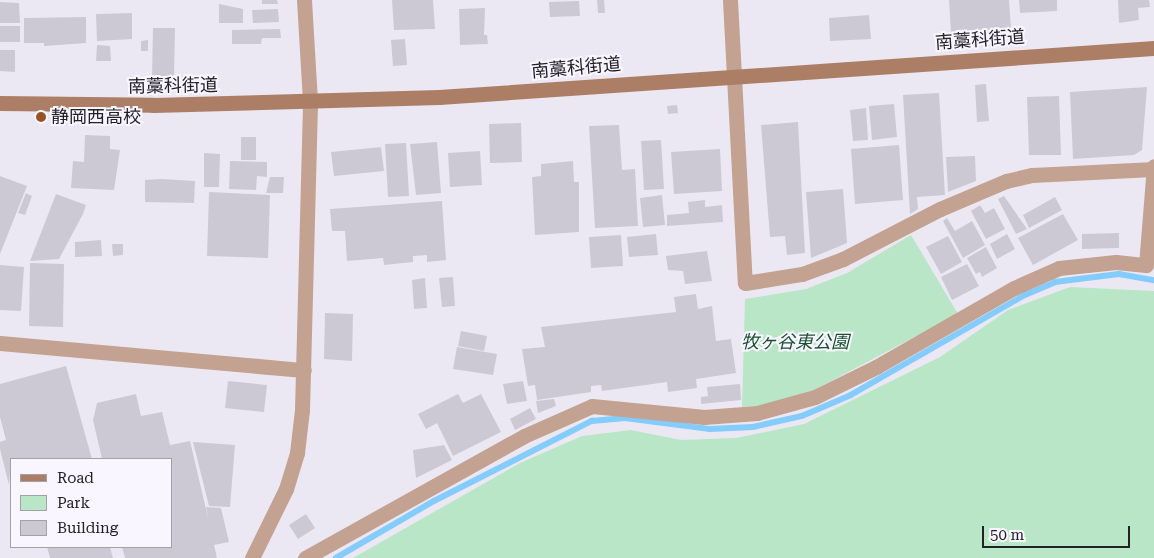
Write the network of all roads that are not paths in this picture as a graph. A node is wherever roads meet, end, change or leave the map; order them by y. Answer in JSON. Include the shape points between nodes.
{"nodes":[{"id":1,"x":304,"y":0,"type":"edge"},
{"id":2,"x":730,"y":0,"type":"edge"},
{"id":3,"x":1154,"y":48,"type":"edge"},
{"id":4,"x":733,"y":74,"type":"junction"},
{"id":5,"x":310,"y":102,"type":"junction"},
{"id":6,"x":0,"y":103,"type":"edge"},
{"id":7,"x":1154,"y":167,"type":"edge"},
{"id":8,"x":0,"y":343,"type":"edge"},
{"id":9,"x":304,"y":370,"type":"junction"},
{"id":10,"x":252,"y":558,"type":"edge"},
{"id":11,"x":305,"y":558,"type":"edge"}],
"edges":[{"from":1,"to":5,"type":"street"},
{"from":2,"to":4,"type":"street"},
{"from":3,"to":4,"type":"main road","name":"南藁科街道"},
{"from":4,"to":5,"type":"main road","name":"南藁科街道","via":[[439,97]]},
{"from":4,"to":7,"type":"street","via":[[745,283],[802,274],[843,259],[940,209],[1006,181],[1032,175]]},
{"from":5,"to":6,"type":"main road","name":"南藁科街道"},
{"from":5,"to":9,"type":"street"},
{"from":7,"to":11,"type":"street","via":[[1146,265],[1116,262],[1059,268],[1014,288],[876,367],[815,397],[757,413],[704,417],[592,406],[531,432]]},
{"from":8,"to":9,"type":"street"},
{"from":9,"to":10,"type":"street","via":[[297,453],[275,516]]}]}
